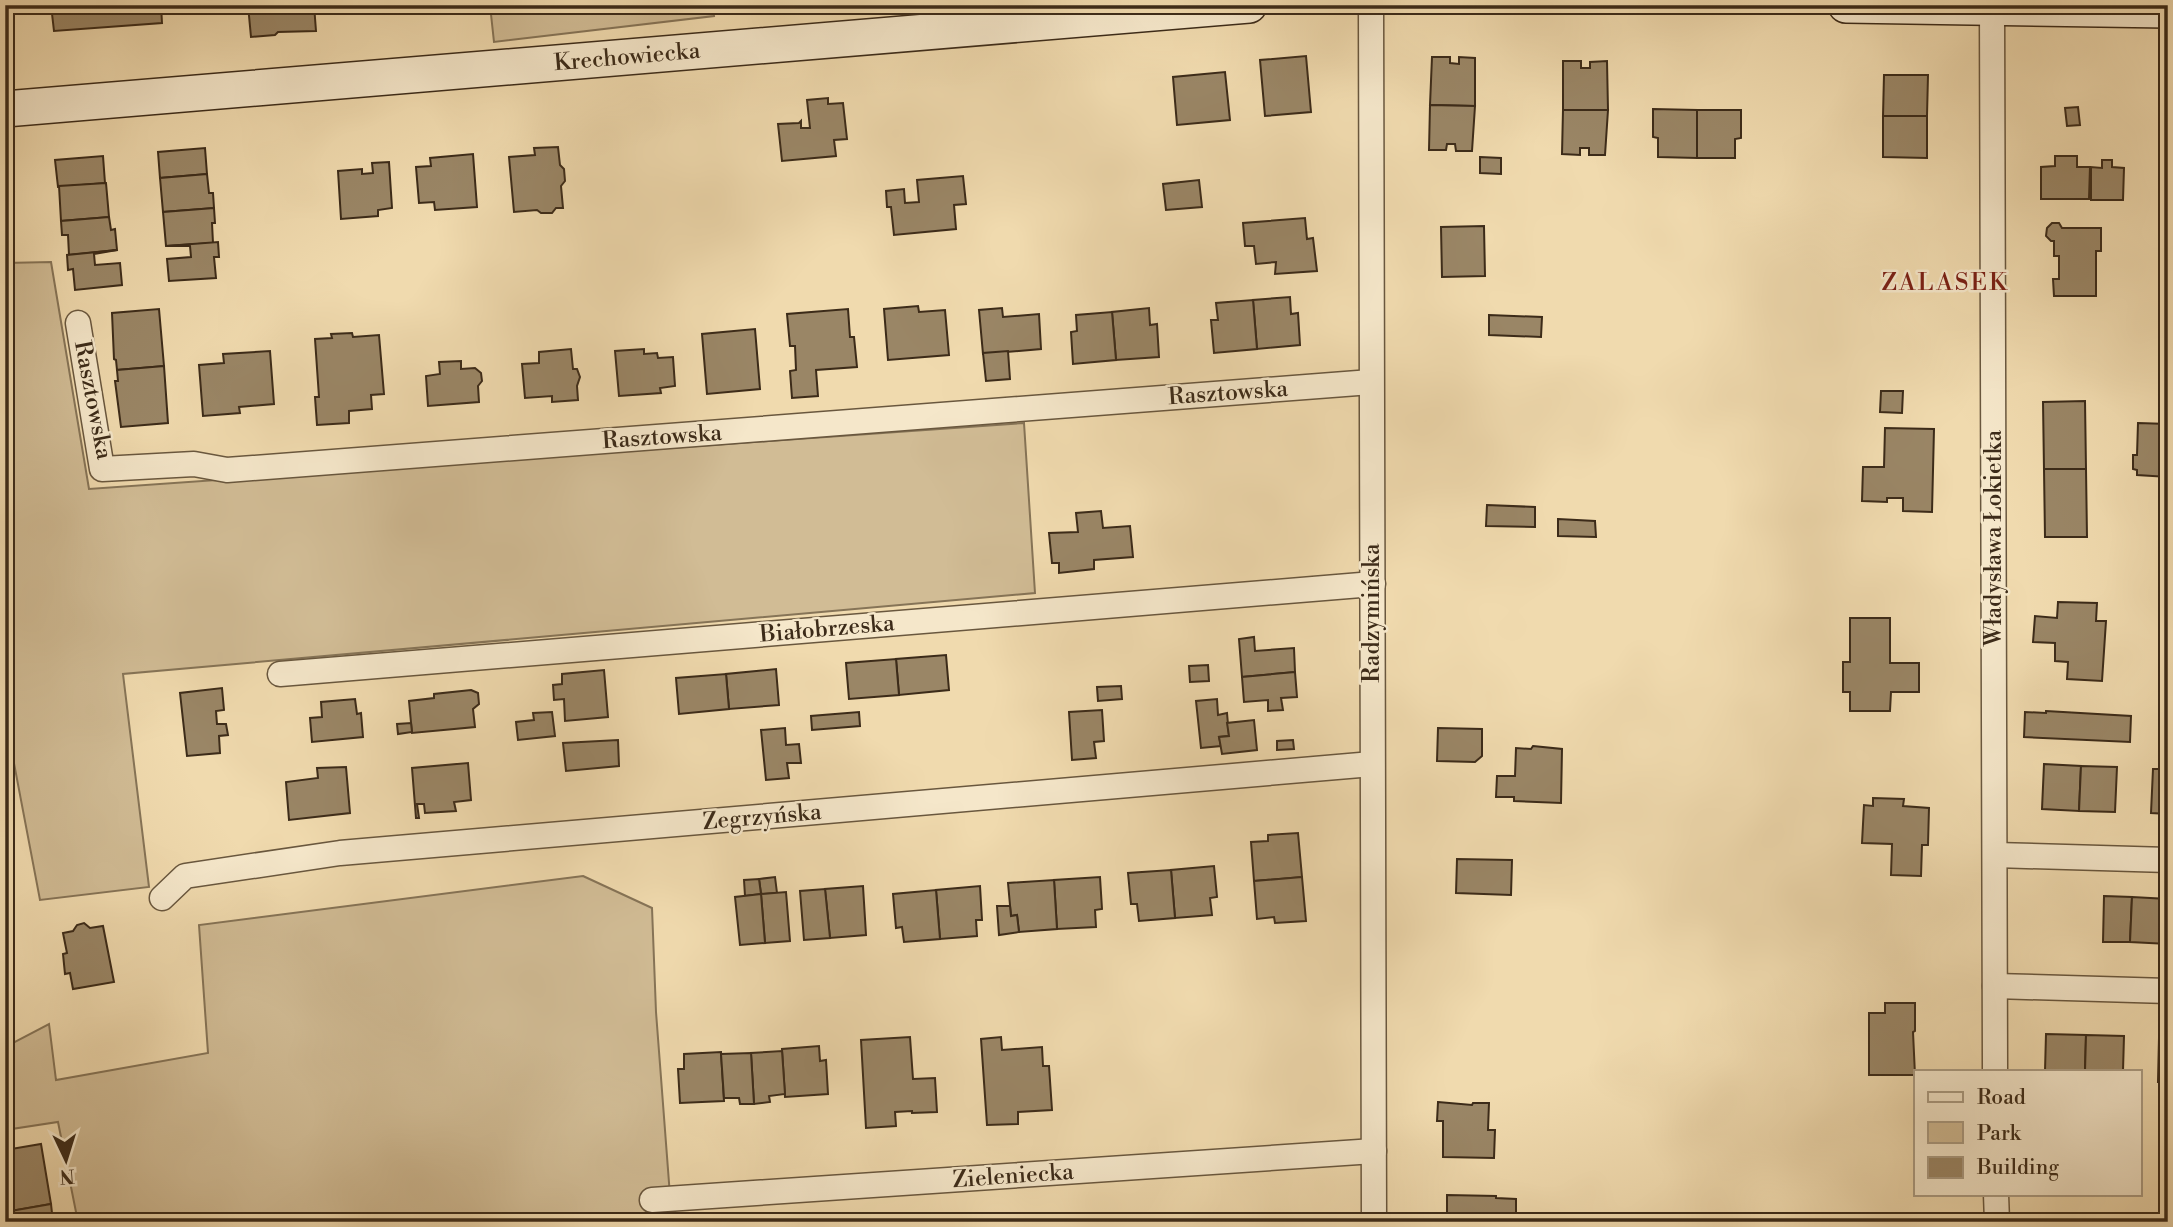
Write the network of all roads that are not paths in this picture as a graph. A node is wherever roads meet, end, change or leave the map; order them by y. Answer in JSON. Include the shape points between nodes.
{"nodes":[{"id":1,"x":1249,"y":5,"type":"edge"},
{"id":2,"x":1371,"y":5,"type":"edge"},
{"id":3,"x":1846,"y":5,"type":"edge"},
{"id":4,"x":1992,"y":6,"type":"edge"},
{"id":5,"x":2168,"y":10,"type":"edge"},
{"id":6,"x":5,"y":109,"type":"edge"},
{"id":7,"x":78,"y":323,"type":"dead end"},
{"id":8,"x":1371,"y":382,"type":"junction"},
{"id":9,"x":1373,"y":584,"type":"junction"},
{"id":10,"x":281,"y":674,"type":"dead end"},
{"id":11,"x":1372,"y":764,"type":"junction"},
{"id":12,"x":1995,"y":855,"type":"junction"},
{"id":13,"x":2168,"y":860,"type":"edge"},
{"id":14,"x":162,"y":898,"type":"dead end"},
{"id":15,"x":1995,"y":986,"type":"junction"},
{"id":16,"x":2168,"y":990,"type":"edge"},
{"id":17,"x":1995,"y":1070,"type":"edge"},
{"id":18,"x":1374,"y":1151,"type":"junction"},
{"id":19,"x":1996,"y":1196,"type":"edge"},
{"id":20,"x":652,"y":1200,"type":"dead end"},
{"id":21,"x":1374,"y":1222,"type":"edge"},
{"id":22,"x":1997,"y":1222,"type":"edge"}],
"edges":[{"from":1,"to":6,"type":"street","name":"Krechowiecka"},
{"from":2,"to":8,"type":"street","name":"Radzymińska"},
{"from":3,"to":4,"type":"street"},
{"from":4,"to":5,"type":"street"},
{"from":4,"to":12,"type":"street","name":"Władysława Łokietka"},
{"from":7,"to":8,"type":"street","name":"Rasztowska","via":[[102,469],[194,464],[227,470]]},
{"from":8,"to":9,"type":"street","name":"Radzymińska"},
{"from":9,"to":10,"type":"street","name":"Białobrzeska"},
{"from":9,"to":11,"type":"street","name":"Radzymińska"},
{"from":11,"to":14,"type":"street","name":"Zegrzyńska","via":[[340,853],[185,876]]},
{"from":11,"to":18,"type":"street","name":"Radzymińska"},
{"from":12,"to":13,"type":"street"},
{"from":12,"to":15,"type":"street","name":"Władysława Łokietka"},
{"from":15,"to":16,"type":"street"},
{"from":15,"to":17,"type":"street","name":"Władysława Łokietka"},
{"from":18,"to":20,"type":"street","name":"Zieleniecka"},
{"from":18,"to":21,"type":"street","name":"Radzymińska"},
{"from":19,"to":22,"type":"street"}]}
